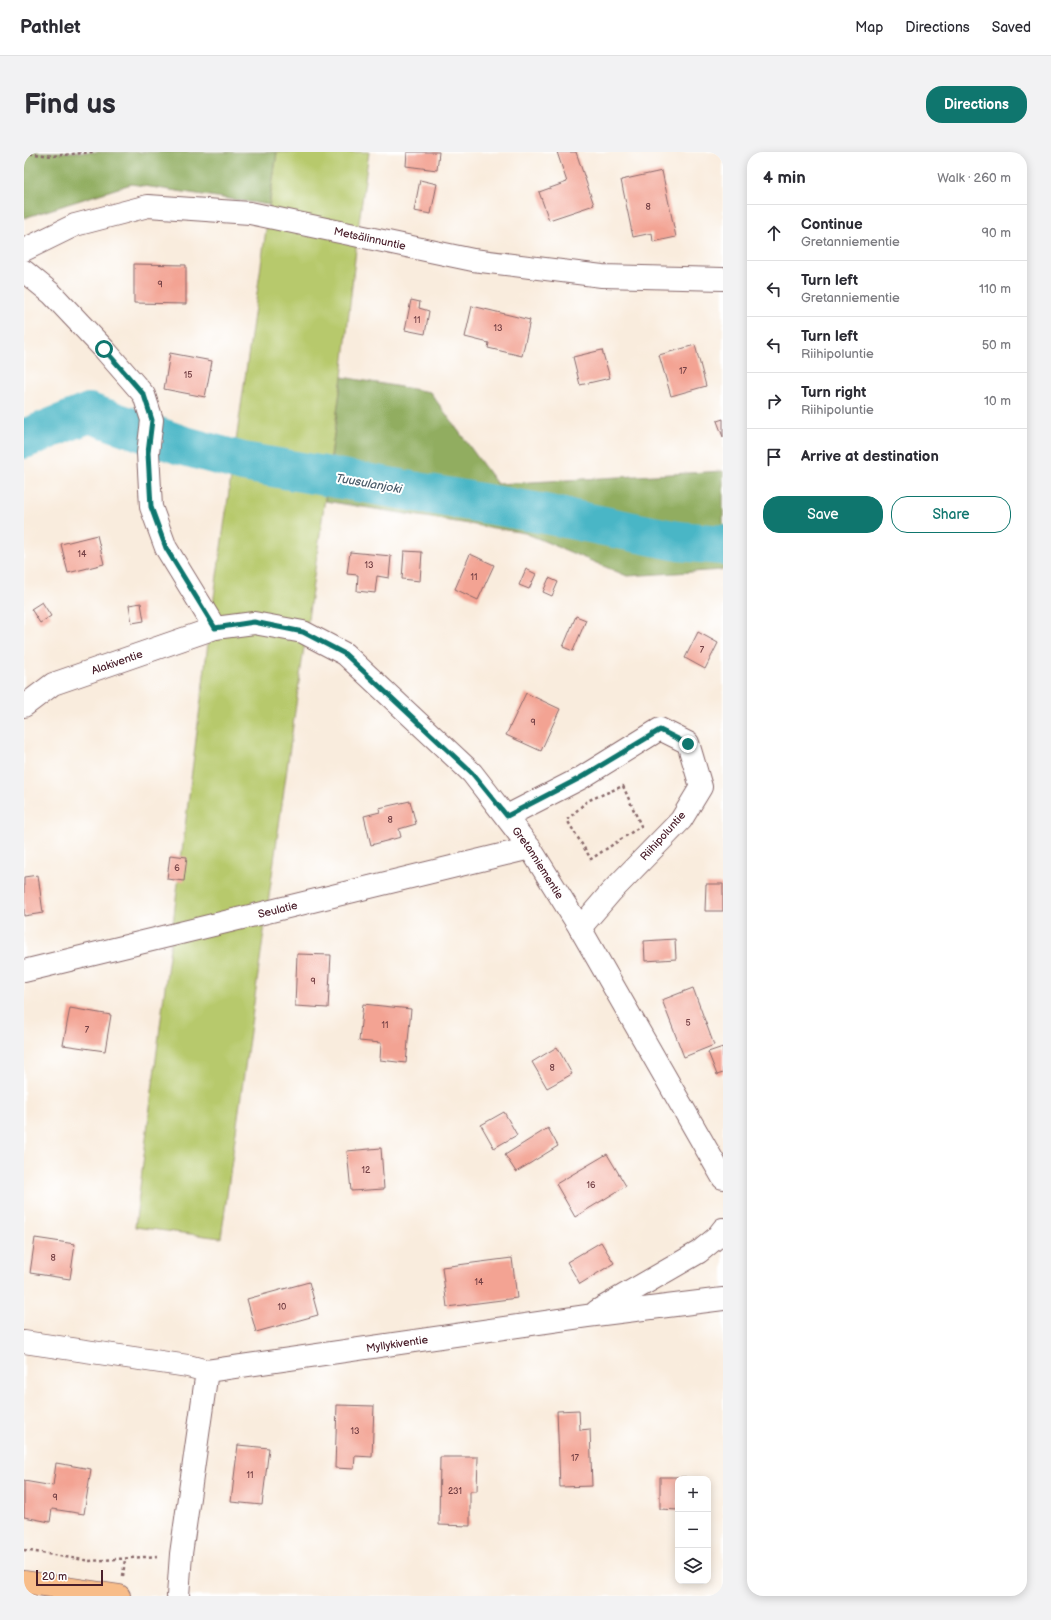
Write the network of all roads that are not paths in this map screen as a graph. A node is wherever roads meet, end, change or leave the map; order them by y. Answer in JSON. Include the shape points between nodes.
{"nodes":[{"id":1,"x":24,"y":250,"type":"edge"},
{"id":2,"x":24,"y":272,"type":"edge"},
{"id":3,"x":723,"y":279,"type":"edge"},
{"id":4,"x":215,"y":628,"type":"junction"},
{"id":5,"x":24,"y":706,"type":"edge"},
{"id":6,"x":507,"y":816,"type":"junction"},
{"id":7,"x":530,"y":848,"type":"junction"},
{"id":8,"x":580,"y":928,"type":"junction"},
{"id":9,"x":24,"y":971,"type":"edge"},
{"id":10,"x":723,"y":1178,"type":"edge"},
{"id":11,"x":723,"y":1229,"type":"edge"},
{"id":12,"x":723,"y":1299,"type":"edge"},
{"id":13,"x":587,"y":1316,"type":"junction"},
{"id":14,"x":24,"y":1342,"type":"edge"},
{"id":15,"x":207,"y":1371,"type":"junction"},
{"id":16,"x":24,"y":1582,"type":"edge"},
{"id":17,"x":120,"y":1596,"type":"edge"},
{"id":18,"x":178,"y":1596,"type":"edge"}],
"edges":[{"from":1,"to":3,"type":"street","name":"Metsälinnuntie","via":[[75,226],[148,206],[250,213],[481,261],[602,276]]},
{"from":2,"to":4,"type":"street","via":[[52,294],[144,395],[152,420],[148,453],[151,507],[163,541]]},
{"from":4,"to":5,"type":"street","name":"Alakiventie","via":[[53,684]]},
{"from":4,"to":6,"type":"street","name":"Gretanniementie","via":[[254,622],[303,632],[345,654],[472,773]]},
{"from":6,"to":7,"type":"street","name":"Gretanniementie"},
{"from":6,"to":8,"type":"street","name":"Riihipoluntie","via":[[580,778],[660,730],[688,744],[701,787],[681,820]]},
{"from":7,"to":8,"type":"street","name":"Gretanniementie"},
{"from":7,"to":9,"type":"street","name":"Seulatie"},
{"from":8,"to":10,"type":"street","name":"Gretanniementie"},
{"from":11,"to":13,"type":"street","name":"Myllykiventie","via":[[699,1252]]},
{"from":12,"to":13,"type":"street","name":"Myllykiventie"},
{"from":13,"to":15,"type":"street","name":"Myllykiventie"},
{"from":14,"to":15,"type":"street","name":"Myllykiventie"},
{"from":15,"to":18,"type":"street","via":[[181,1554]]},
{"from":16,"to":17,"type":"main road"}]}
